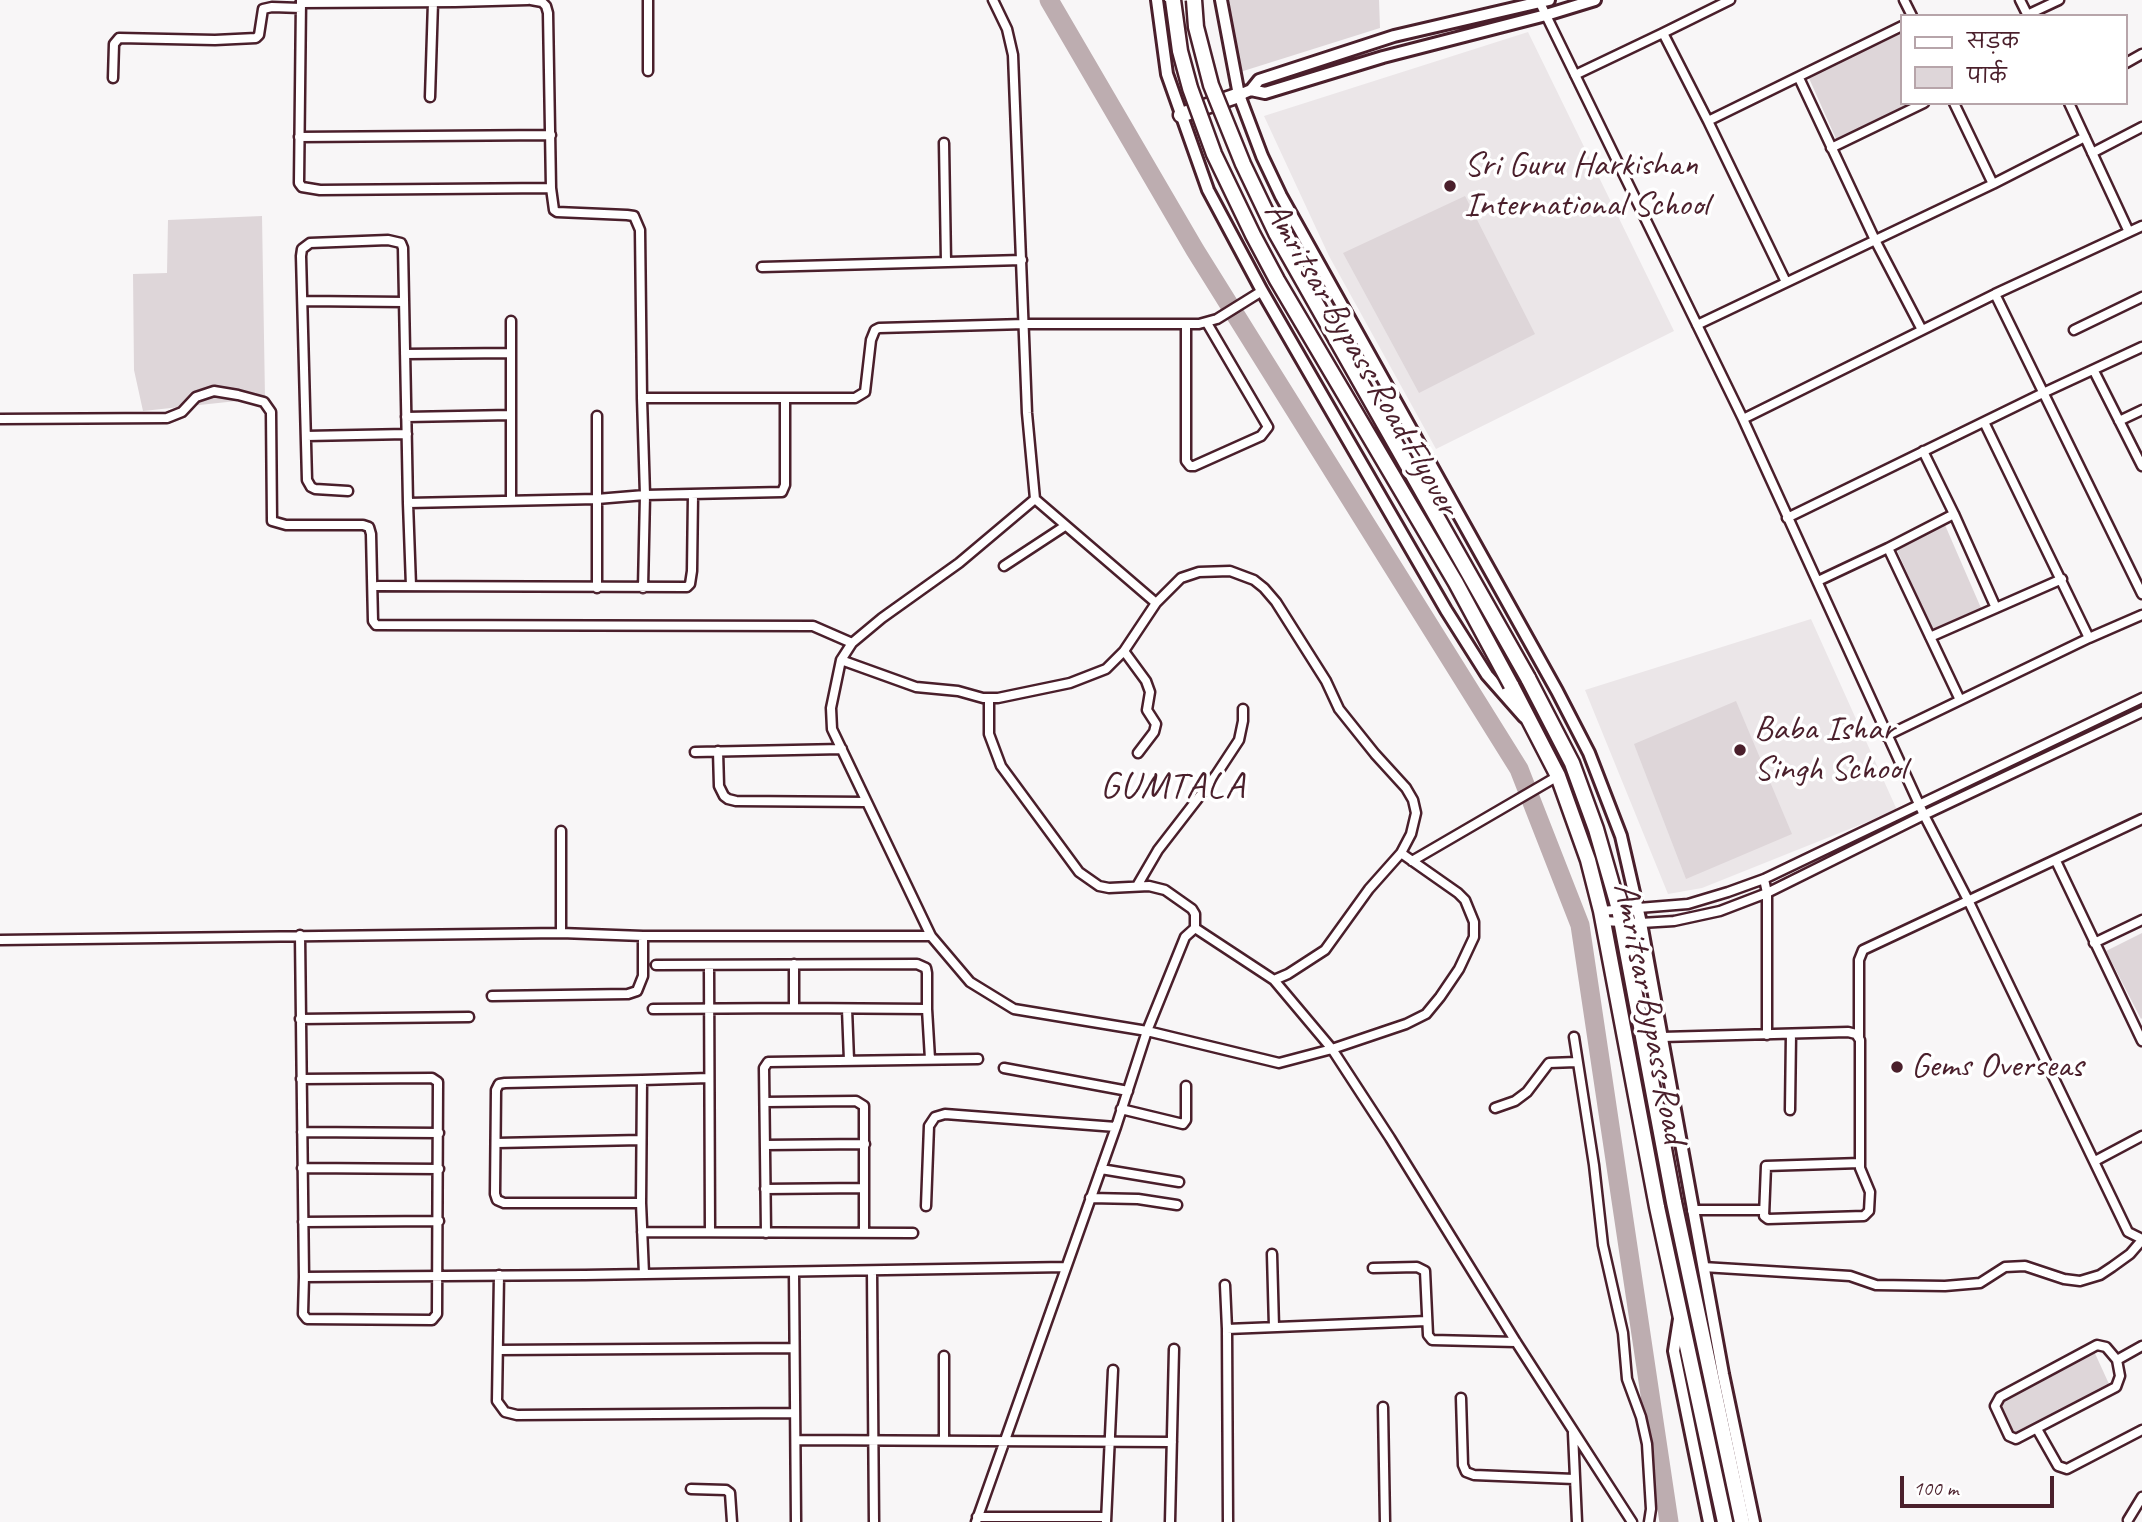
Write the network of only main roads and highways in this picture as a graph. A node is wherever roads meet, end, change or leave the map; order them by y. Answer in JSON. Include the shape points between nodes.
{"nodes":[{"id":1,"x":1173,"y":0,"type":"edge"},
{"id":2,"x":1194,"y":0,"type":"edge"},
{"id":3,"x":1245,"y":93,"type":"road end"},
{"id":4,"x":1181,"y":115,"type":"road end"},
{"id":5,"x":1554,"y":725,"type":"joint"},
{"id":6,"x":1537,"y":732,"type":"joint"},
{"id":7,"x":1725,"y":1522,"type":"edge"},
{"id":8,"x":1742,"y":1522,"type":"edge"}],
"edges":[{"from":1,"to":6,"type":"highway","name":"Amritsar Bypass Road Flyover","bridge":true,"via":[[1190,88],[1214,154],[1253,235],[1456,583]]},
{"from":2,"to":5,"type":"highway","name":"Amritsar Bypass Road Flyover","bridge":true,"via":[[1211,85],[1276,233]]},
{"from":3,"to":4,"type":"highway"},
{"from":5,"to":8,"type":"highway","name":"Amritsar Bypass Road","via":[[1585,796],[1620,916],[1674,1202],[1702,1297],[1704,1336]]},
{"from":6,"to":7,"type":"highway","name":"Amritsar Bypass Road","via":[[1588,860],[1602,916],[1657,1207]]}]}
